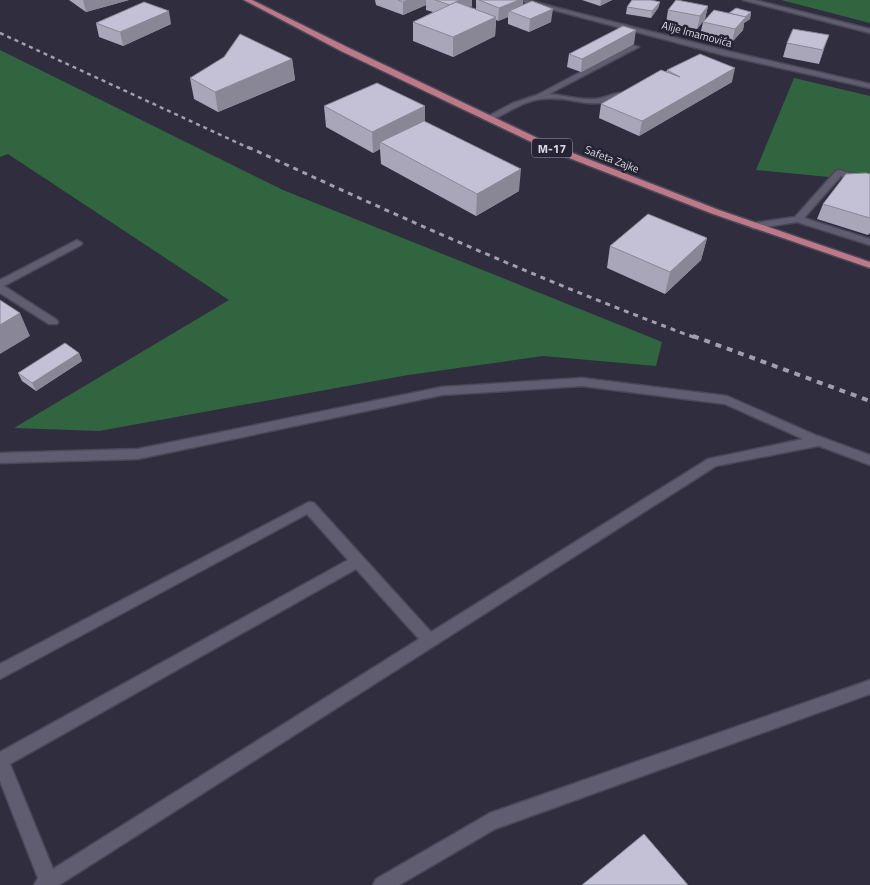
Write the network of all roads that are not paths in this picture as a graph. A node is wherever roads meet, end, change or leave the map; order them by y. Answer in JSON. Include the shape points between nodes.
{"nodes":[{"id":1,"x":247,"y":0,"type":"edge"},
{"id":2,"x":519,"y":0,"type":"edge"},
{"id":3,"x":746,"y":0,"type":"edge"},
{"id":4,"x":870,"y":31,"type":"edge"},
{"id":5,"x":635,"y":47,"type":"edge"},
{"id":6,"x":870,"y":86,"type":"edge"},
{"id":7,"x":630,"y":88,"type":"edge"},
{"id":8,"x":541,"y":95,"type":"junction"},
{"id":9,"x":489,"y":118,"type":"junction"},
{"id":10,"x":870,"y":182,"type":"edge"},
{"id":11,"x":798,"y":219,"type":"junction"},
{"id":12,"x":754,"y":226,"type":"junction"},
{"id":13,"x":870,"y":242,"type":"edge"},
{"id":14,"x":77,"y":243,"type":"dead end"},
{"id":15,"x":870,"y":265,"type":"edge"},
{"id":16,"x":0,"y":284,"type":"edge"},
{"id":17,"x":0,"y":288,"type":"edge"},
{"id":18,"x":53,"y":322,"type":"dead end"},
{"id":19,"x":818,"y":441,"type":"junction"},
{"id":20,"x":0,"y":458,"type":"edge"},
{"id":21,"x":870,"y":460,"type":"edge"},
{"id":22,"x":358,"y":561,"type":"junction"},
{"id":23,"x":430,"y":641,"type":"junction"},
{"id":24,"x":0,"y":672,"type":"edge"},
{"id":25,"x":870,"y":687,"type":"edge"},
{"id":26,"x":0,"y":760,"type":"edge"},
{"id":27,"x":46,"y":883,"type":"edge"},
{"id":28,"x":382,"y":885,"type":"edge"}],
"edges":[{"from":1,"to":9,"type":"main road","name":"Safeta Zajke","number":"M-17"},
{"from":2,"to":6,"type":"street","name":"Alije Imamovića","via":[[726,54]]},
{"from":3,"to":4,"type":"street"},
{"from":5,"to":8,"type":"street"},
{"from":7,"to":8,"type":"street","via":[[608,102],[586,103]]},
{"from":8,"to":9,"type":"street"},
{"from":9,"to":12,"type":"main road","name":"Safeta Zajke","number":"M-17","via":[[549,147]]},
{"from":10,"to":11,"type":"street","via":[[839,172]]},
{"from":11,"to":12,"type":"street"},
{"from":11,"to":13,"type":"street"},
{"from":12,"to":15,"type":"main road","name":"Safeta Zajke","number":"M-17"},
{"from":14,"to":16,"type":"street"},
{"from":17,"to":18,"type":"street"},
{"from":19,"to":20,"type":"street","via":[[727,400],[582,382],[442,392],[138,454]]},
{"from":19,"to":21,"type":"street"},
{"from":19,"to":23,"type":"street","via":[[713,462]]},
{"from":22,"to":23,"type":"street"},
{"from":22,"to":24,"type":"street","via":[[309,506]]},
{"from":22,"to":26,"type":"street"},
{"from":23,"to":27,"type":"street"},
{"from":25,"to":28,"type":"street","via":[[490,822]]},
{"from":26,"to":27,"type":"street"}]}
